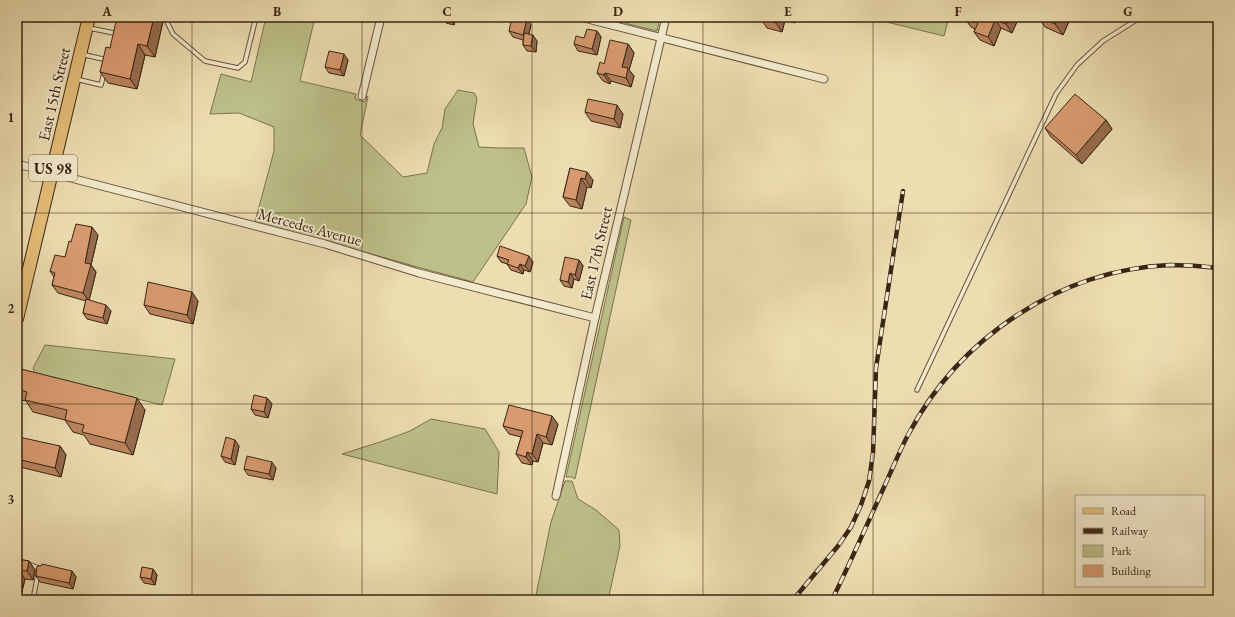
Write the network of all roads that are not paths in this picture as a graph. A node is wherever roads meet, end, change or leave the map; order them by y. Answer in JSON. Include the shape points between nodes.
{"nodes":[{"id":1,"x":168,"y":17,"type":"edge"},
{"id":2,"x":256,"y":17,"type":"edge"},
{"id":3,"x":381,"y":17,"type":"edge"},
{"id":4,"x":580,"y":17,"type":"edge"},
{"id":5,"x":666,"y":17,"type":"edge"},
{"id":6,"x":1141,"y":17,"type":"edge"},
{"id":7,"x":88,"y":22,"type":"edge"},
{"id":8,"x":115,"y":28,"type":"edge"},
{"id":9,"x":114,"y":33,"type":"junction"},
{"id":10,"x":661,"y":37,"type":"junction"},
{"id":11,"x":112,"y":40,"type":"edge"},
{"id":12,"x":80,"y":54,"type":"junction"},
{"id":13,"x":108,"y":54,"type":"edge"},
{"id":14,"x":107,"y":60,"type":"junction"},
{"id":15,"x":75,"y":78,"type":"junction"},
{"id":16,"x":824,"y":79,"type":"dead end"},
{"id":17,"x":362,"y":96,"type":"dead end"},
{"id":18,"x":17,"y":164,"type":"edge"},
{"id":19,"x":52,"y":174,"type":"junction"},
{"id":20,"x":595,"y":318,"type":"junction"},
{"id":21,"x":17,"y":319,"type":"edge"},
{"id":22,"x":917,"y":390,"type":"dead end"},
{"id":23,"x":556,"y":496,"type":"dead end"},
{"id":24,"x":24,"y":563,"type":"edge"},
{"id":25,"x":33,"y":600,"type":"edge"},
{"id":26,"x":81,"y":600,"type":"edge"},
{"id":27,"x":98,"y":600,"type":"edge"}],
"edges":[{"from":1,"to":2,"type":"lane","via":[[167,22],[173,34],[205,61],[238,68],[246,62]]},
{"from":3,"to":17,"type":"street"},
{"from":4,"to":10,"type":"street"},
{"from":5,"to":10,"type":"street","name":"East 17th Street"},
{"from":6,"to":22,"type":"lane","via":[[1103,41],[1082,60],[1056,94]]},
{"from":7,"to":9,"type":"lane"},
{"from":7,"to":12,"type":"main road","name":"East 15th Street","number":"US 98"},
{"from":8,"to":9,"type":"lane"},
{"from":9,"to":11,"type":"lane"},
{"from":10,"to":16,"type":"street"},
{"from":10,"to":20,"type":"street","name":"East 17th Street"},
{"from":12,"to":14,"type":"lane"},
{"from":12,"to":15,"type":"main road","name":"East 15th Street","number":"US 98"},
{"from":13,"to":14,"type":"lane"},
{"from":14,"to":15,"type":"lane","via":[[101,84]]},
{"from":15,"to":19,"type":"main road","name":"East 15th Street","number":"US 98"},
{"from":18,"to":19,"type":"street","name":"Mercedes Avenue"},
{"from":19,"to":20,"type":"street","name":"Mercedes Avenue","via":[[325,244],[419,273]]},
{"from":19,"to":21,"type":"main road","name":"East 15th Street","number":"US 98"},
{"from":20,"to":23,"type":"street","name":"East 17th Street"},
{"from":24,"to":25,"type":"lane","via":[[39,568]]},
{"from":26,"to":27,"type":"lane","via":[[82,597]]}]}
